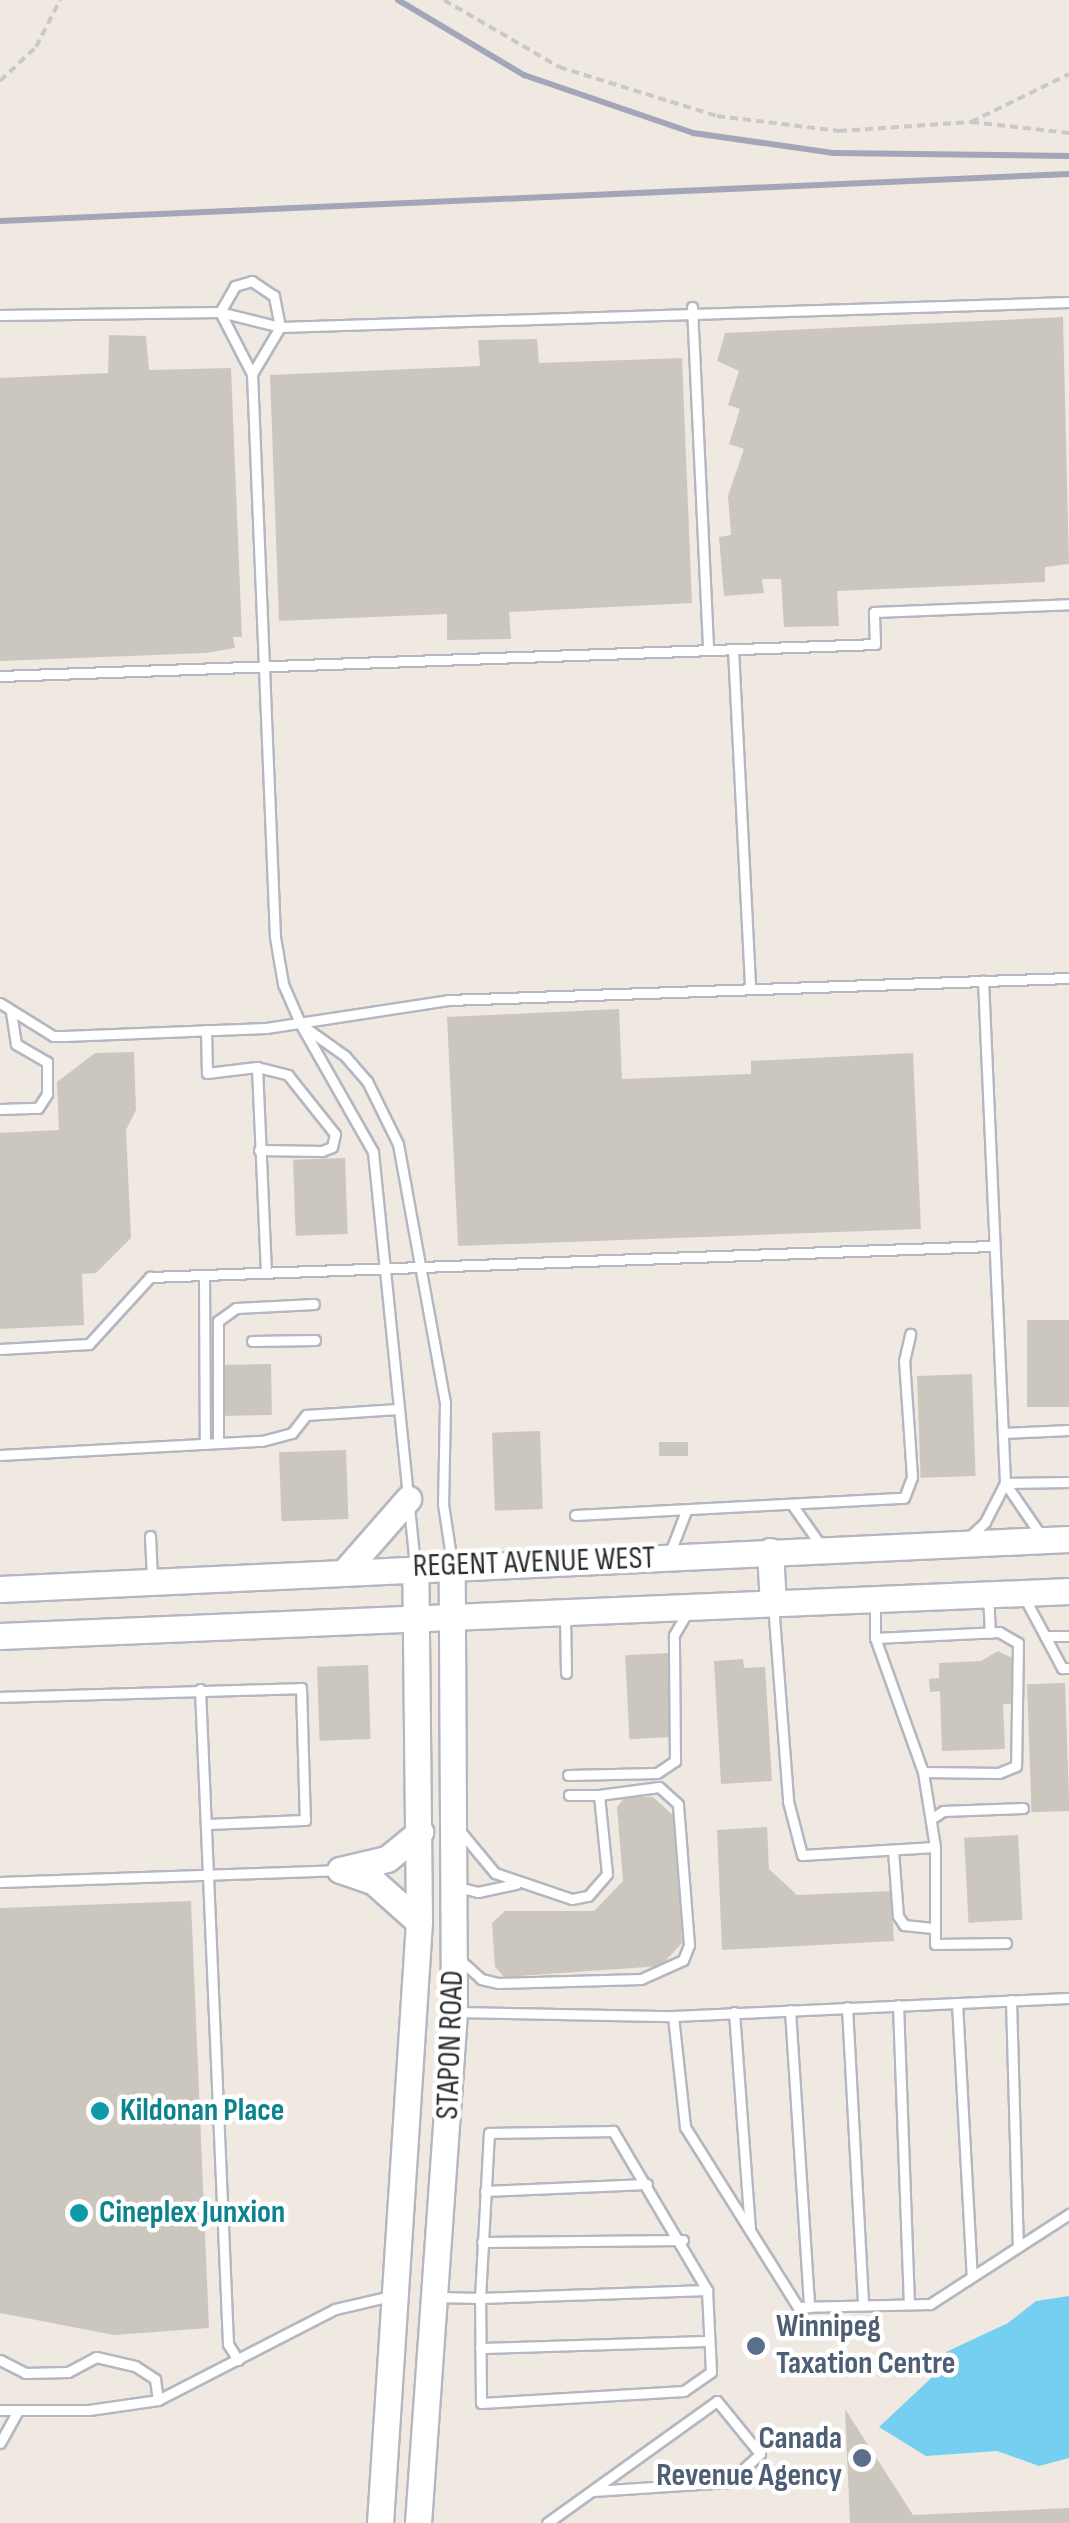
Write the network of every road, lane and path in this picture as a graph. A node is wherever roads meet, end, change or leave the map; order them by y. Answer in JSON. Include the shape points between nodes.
{"nodes":[{"id":1,"x":60,"y":0,"type":"edge"},
{"id":2,"x":444,"y":0,"type":"edge"},
{"id":3,"x":1069,"y":74,"type":"edge"},
{"id":4,"x":0,"y":80,"type":"edge"},
{"id":5,"x":970,"y":122,"type":"junction"},
{"id":6,"x":1069,"y":133,"type":"edge"},
{"id":7,"x":1069,"y":302,"type":"edge"},
{"id":8,"x":692,"y":311,"type":"junction"},
{"id":9,"x":220,"y":312,"type":"junction"},
{"id":10,"x":0,"y":315,"type":"edge"},
{"id":11,"x":280,"y":327,"type":"junction"},
{"id":12,"x":252,"y":374,"type":"junction"},
{"id":13,"x":1069,"y":604,"type":"edge"},
{"id":14,"x":733,"y":649,"type":"junction"},
{"id":15,"x":708,"y":650,"type":"junction"},
{"id":16,"x":263,"y":666,"type":"junction"},
{"id":17,"x":0,"y":676,"type":"edge"},
{"id":18,"x":1069,"y":978,"type":"edge"},
{"id":19,"x":983,"y":980,"type":"junction"},
{"id":20,"x":750,"y":986,"type":"junction"},
{"id":21,"x":4,"y":1008,"type":"edge"},
{"id":22,"x":301,"y":1024,"type":"junction"},
{"id":23,"x":206,"y":1030,"type":"junction"},
{"id":24,"x":258,"y":1066,"type":"junction"},
{"id":25,"x":0,"y":1109,"type":"edge"},
{"id":26,"x":259,"y":1150,"type":"junction"},
{"id":27,"x":993,"y":1246,"type":"junction"},
{"id":28,"x":387,"y":1267,"type":"junction"},
{"id":29,"x":424,"y":1268,"type":"junction"},
{"id":30,"x":266,"y":1270,"type":"junction"},
{"id":31,"x":204,"y":1275,"type":"junction"},
{"id":32,"x":314,"y":1304,"type":"dead end"},
{"id":33,"x":910,"y":1334,"type":"dead end"},
{"id":34,"x":316,"y":1340,"type":"dead end"},
{"id":35,"x":252,"y":1341,"type":"dead end"},
{"id":36,"x":0,"y":1350,"type":"edge"},
{"id":37,"x":398,"y":1409,"type":"junction"},
{"id":38,"x":1069,"y":1430,"type":"edge"},
{"id":39,"x":1004,"y":1433,"type":"junction"},
{"id":40,"x":218,"y":1443,"type":"junction"},
{"id":41,"x":205,"y":1444,"type":"junction"},
{"id":42,"x":0,"y":1455,"type":"edge"},
{"id":43,"x":1069,"y":1482,"type":"edge"},
{"id":44,"x":1005,"y":1483,"type":"junction"},
{"id":45,"x":408,"y":1499,"type":"junction"},
{"id":46,"x":793,"y":1506,"type":"junction"},
{"id":47,"x":686,"y":1510,"type":"junction"},
{"id":48,"x":574,"y":1515,"type":"dead end"},
{"id":49,"x":150,"y":1536,"type":"dead end"},
{"id":50,"x":1056,"y":1539,"type":"edge"},
{"id":51,"x":962,"y":1544,"type":"junction"},
{"id":52,"x":823,"y":1549,"type":"junction"},
{"id":53,"x":770,"y":1551,"type":"junction"},
{"id":54,"x":668,"y":1558,"type":"junction"},
{"id":55,"x":452,"y":1566,"type":"junction"},
{"id":56,"x":415,"y":1568,"type":"junction"},
{"id":57,"x":345,"y":1571,"type":"junction"},
{"id":58,"x":152,"y":1581,"type":"junction"},
{"id":59,"x":0,"y":1589,"type":"edge"},
{"id":60,"x":1069,"y":1591,"type":"edge"},
{"id":61,"x":1022,"y":1592,"type":"junction"},
{"id":62,"x":988,"y":1595,"type":"junction"},
{"id":63,"x":875,"y":1602,"type":"junction"},
{"id":64,"x":773,"y":1604,"type":"junction"},
{"id":65,"x":691,"y":1608,"type":"junction"},
{"id":66,"x":565,"y":1615,"type":"junction"},
{"id":67,"x":452,"y":1620,"type":"junction"},
{"id":68,"x":413,"y":1621,"type":"junction"},
{"id":69,"x":990,"y":1632,"type":"junction"},
{"id":70,"x":0,"y":1636,"type":"edge"},
{"id":71,"x":1045,"y":1636,"type":"junction"},
{"id":72,"x":1069,"y":1636,"type":"edge"},
{"id":73,"x":875,"y":1638,"type":"junction"},
{"id":74,"x":1069,"y":1668,"type":"edge"},
{"id":75,"x":566,"y":1673,"type":"dead end"},
{"id":76,"x":200,"y":1689,"type":"junction"},
{"id":77,"x":0,"y":1698,"type":"edge"},
{"id":78,"x":923,"y":1772,"type":"junction"},
{"id":79,"x":568,"y":1774,"type":"dead end"},
{"id":80,"x":569,"y":1795,"type":"dead end"},
{"id":81,"x":600,"y":1796,"type":"junction"},
{"id":82,"x":1023,"y":1808,"type":"dead end"},
{"id":83,"x":931,"y":1819,"type":"junction"},
{"id":84,"x":455,"y":1822,"type":"junction"},
{"id":85,"x":206,"y":1824,"type":"junction"},
{"id":86,"x":420,"y":1832,"type":"junction"},
{"id":87,"x":935,"y":1847,"type":"junction"},
{"id":88,"x":892,"y":1850,"type":"junction"},
{"id":89,"x":340,"y":1870,"type":"junction"},
{"id":90,"x":209,"y":1874,"type":"junction"},
{"id":91,"x":0,"y":1882,"type":"edge"},
{"id":92,"x":518,"y":1884,"type":"junction"},
{"id":93,"x":456,"y":1886,"type":"junction"},
{"id":94,"x":419,"y":1922,"type":"junction"},
{"id":95,"x":935,"y":1928,"type":"junction"},
{"id":96,"x":1006,"y":1943,"type":"dead end"},
{"id":97,"x":455,"y":1954,"type":"junction"},
{"id":98,"x":1069,"y":1998,"type":"edge"},
{"id":99,"x":1011,"y":2000,"type":"junction"},
{"id":100,"x":957,"y":2002,"type":"junction"},
{"id":101,"x":898,"y":2005,"type":"junction"},
{"id":102,"x":847,"y":2007,"type":"junction"},
{"id":103,"x":790,"y":2010,"type":"junction"},
{"id":104,"x":454,"y":2012,"type":"junction"},
{"id":105,"x":734,"y":2012,"type":"junction"},
{"id":106,"x":411,"y":2013,"type":"junction"},
{"id":107,"x":674,"y":2016,"type":"junction"},
{"id":108,"x":647,"y":2184,"type":"junction"},
{"id":109,"x":485,"y":2191,"type":"junction"},
{"id":110,"x":1069,"y":2214,"type":"edge"},
{"id":111,"x":750,"y":2233,"type":"junction"},
{"id":112,"x":682,"y":2240,"type":"junction"},
{"id":113,"x":482,"y":2242,"type":"junction"},
{"id":114,"x":1018,"y":2247,"type":"junction"},
{"id":115,"x":972,"y":2277,"type":"junction"},
{"id":116,"x":707,"y":2290,"type":"junction"},
{"id":117,"x":399,"y":2295,"type":"junction"},
{"id":118,"x":438,"y":2297,"type":"junction"},
{"id":119,"x":480,"y":2298,"type":"junction"},
{"id":120,"x":909,"y":2304,"type":"junction"},
{"id":121,"x":863,"y":2306,"type":"junction"},
{"id":122,"x":809,"y":2307,"type":"junction"},
{"id":123,"x":709,"y":2341,"type":"junction"},
{"id":124,"x":480,"y":2348,"type":"junction"},
{"id":125,"x":0,"y":2360,"type":"edge"},
{"id":126,"x":238,"y":2360,"type":"junction"},
{"id":127,"x":158,"y":2400,"type":"junction"},
{"id":128,"x":0,"y":2410,"type":"edge"},
{"id":129,"x":16,"y":2414,"type":"junction"},
{"id":130,"x":0,"y":2443,"type":"edge"},
{"id":131,"x":592,"y":2490,"type":"junction"},
{"id":132,"x":380,"y":2523,"type":"edge"},
{"id":133,"x":418,"y":2523,"type":"edge"},
{"id":134,"x":547,"y":2523,"type":"edge"}],
"edges":[{"from":1,"to":4,"type":"path","via":[[36,47]]},
{"from":2,"to":5,"type":"path","via":[[559,67],[717,116],[839,131]]},
{"from":3,"to":5,"type":"path"},
{"from":5,"to":6,"type":"path"},
{"from":7,"to":8,"type":"lane"},
{"from":8,"to":11,"type":"lane"},
{"from":8,"to":15,"type":"lane"},
{"from":9,"to":10,"type":"lane"},
{"from":9,"to":11,"type":"lane"},
{"from":9,"to":11,"type":"lane","via":[[235,286],[252,281],[274,296]]},
{"from":9,"to":12,"type":"lane"},
{"from":11,"to":12,"type":"lane"},
{"from":12,"to":16,"type":"lane"},
{"from":13,"to":14,"type":"lane","via":[[874,612],[875,644]]},
{"from":14,"to":15,"type":"lane"},
{"from":14,"to":20,"type":"lane"},
{"from":15,"to":16,"type":"lane"},
{"from":16,"to":17,"type":"lane"},
{"from":16,"to":22,"type":"lane","via":[[275,937],[283,984]]},
{"from":18,"to":19,"type":"lane"},
{"from":19,"to":20,"type":"lane"},
{"from":19,"to":27,"type":"lane"},
{"from":20,"to":22,"type":"lane","via":[[448,1000]]},
{"from":21,"to":23,"type":"lane","via":[[53,1036]]},
{"from":21,"to":25,"type":"lane","via":[[16,1044],[46,1062],[47,1094],[38,1108]]},
{"from":22,"to":23,"type":"lane"},
{"from":22,"to":28,"type":"lane","via":[[373,1152]]},
{"from":22,"to":29,"type":"lane","via":[[345,1056],[387,1114]]},
{"from":23,"to":24,"type":"lane","via":[[207,1072]]},
{"from":24,"to":26,"type":"lane"},
{"from":24,"to":26,"type":"lane","via":[[288,1076],[332,1125],[335,1140],[322,1151]]},
{"from":26,"to":30,"type":"lane"},
{"from":27,"to":29,"type":"lane"},
{"from":27,"to":39,"type":"lane"},
{"from":28,"to":29,"type":"lane"},
{"from":28,"to":30,"type":"lane"},
{"from":28,"to":37,"type":"lane"},
{"from":29,"to":55,"type":"lane","via":[[445,1403],[443,1504]]},
{"from":30,"to":31,"type":"lane"},
{"from":31,"to":36,"type":"lane","via":[[150,1277],[89,1344]]},
{"from":31,"to":41,"type":"lane"},
{"from":32,"to":40,"type":"lane","via":[[236,1308],[218,1321]]},
{"from":33,"to":46,"type":"lane","via":[[904,1361],[910,1491],[895,1503]]},
{"from":34,"to":35,"type":"lane"},
{"from":37,"to":40,"type":"lane","via":[[306,1415],[292,1433]]},
{"from":37,"to":45,"type":"lane"},
{"from":38,"to":39,"type":"lane"},
{"from":39,"to":44,"type":"lane"},
{"from":40,"to":41,"type":"lane"},
{"from":41,"to":42,"type":"lane"},
{"from":43,"to":44,"type":"lane"},
{"from":44,"to":50,"type":"lane"},
{"from":44,"to":51,"type":"lane","via":[[986,1522]]},
{"from":45,"to":56,"type":"lane"},
{"from":45,"to":57,"type":"main road"},
{"from":46,"to":47,"type":"lane"},
{"from":46,"to":52,"type":"lane"},
{"from":47,"to":48,"type":"lane"},
{"from":47,"to":54,"type":"lane"},
{"from":49,"to":58,"type":"lane"},
{"from":50,"to":51,"type":"main road","name":"REGENT AVENUE WEST"},
{"from":51,"to":52,"type":"main road","name":"REGENT AVENUE WEST"},
{"from":52,"to":53,"type":"main road","name":"REGENT AVENUE WEST"},
{"from":53,"to":54,"type":"main road","name":"REGENT AVENUE WEST"},
{"from":53,"to":64,"type":"main road"},
{"from":54,"to":55,"type":"main road","name":"REGENT AVENUE WEST"},
{"from":55,"to":56,"type":"main road","name":"REGENT AVENUE WEST"},
{"from":55,"to":67,"type":"main road","name":"STAPON ROAD"},
{"from":56,"to":57,"type":"main road","name":"REGENT AVENUE WEST"},
{"from":56,"to":68,"type":"main road","name":"STAPON ROAD"},
{"from":57,"to":58,"type":"main road","name":"REGENT AVENUE WEST"},
{"from":58,"to":59,"type":"main road","name":"REGENT AVENUE WEST"},
{"from":60,"to":61,"type":"main road","name":"REGENT AVENUE WEST"},
{"from":61,"to":62,"type":"main road","name":"REGENT AVENUE WEST"},
{"from":61,"to":71,"type":"lane"},
{"from":62,"to":63,"type":"main road","name":"REGENT AVENUE WEST"},
{"from":62,"to":69,"type":"lane"},
{"from":63,"to":64,"type":"main road","name":"REGENT AVENUE WEST"},
{"from":63,"to":73,"type":"lane"},
{"from":64,"to":65,"type":"main road","name":"REGENT AVENUE WEST"},
{"from":64,"to":88,"type":"lane","via":[[793,1838],[802,1855]]},
{"from":65,"to":66,"type":"main road","name":"REGENT AVENUE WEST"},
{"from":65,"to":79,"type":"lane","via":[[674,1635],[675,1761],[657,1773]]},
{"from":66,"to":67,"type":"main road","name":"REGENT AVENUE WEST"},
{"from":66,"to":75,"type":"lane"},
{"from":67,"to":68,"type":"main road","name":"REGENT AVENUE WEST"},
{"from":67,"to":84,"type":"main road","name":"STAPON ROAD"},
{"from":68,"to":70,"type":"main road","name":"REGENT AVENUE WEST"},
{"from":68,"to":86,"type":"main road","name":"STAPON ROAD"},
{"from":69,"to":73,"type":"lane"},
{"from":69,"to":78,"type":"lane","via":[[1018,1643],[1016,1766]]},
{"from":71,"to":72,"type":"lane"},
{"from":71,"to":74,"type":"lane","via":[[1062,1668]]},
{"from":73,"to":78,"type":"lane"},
{"from":76,"to":77,"type":"lane"},
{"from":76,"to":85,"type":"lane"},
{"from":76,"to":85,"type":"lane","via":[[301,1688],[305,1820]]},
{"from":78,"to":83,"type":"lane"},
{"from":80,"to":81,"type":"lane"},
{"from":81,"to":92,"type":"lane","via":[[607,1874],[598,1889],[572,1899]]},
{"from":81,"to":97,"type":"lane","via":[[658,1788],[678,1804],[689,1946],[683,1960],[642,1978],[500,1983],[481,1979]]},
{"from":82,"to":83,"type":"lane","via":[[943,1811]]},
{"from":83,"to":87,"type":"lane"},
{"from":84,"to":92,"type":"lane","via":[[478,1858]]},
{"from":84,"to":93,"type":"main road","name":"STAPON ROAD"},
{"from":85,"to":90,"type":"lane"},
{"from":86,"to":89,"type":"main road","via":[[387,1859]]},
{"from":86,"to":94,"type":"main road","name":"STAPON ROAD"},
{"from":87,"to":88,"type":"lane"},
{"from":87,"to":95,"type":"lane"},
{"from":88,"to":95,"type":"lane","via":[[898,1916],[904,1925]]},
{"from":89,"to":90,"type":"lane"},
{"from":89,"to":94,"type":"main road","via":[[374,1882]]},
{"from":90,"to":91,"type":"lane"},
{"from":90,"to":126,"type":"lane","via":[[228,2344]]},
{"from":92,"to":93,"type":"lane","via":[[478,1892]]},
{"from":93,"to":97,"type":"main road","name":"STAPON ROAD"},
{"from":94,"to":106,"type":"main road","name":"STAPON ROAD"},
{"from":95,"to":96,"type":"lane","via":[[935,1944]]},
{"from":97,"to":104,"type":"main road","name":"STAPON ROAD"},
{"from":98,"to":99,"type":"lane"},
{"from":99,"to":100,"type":"lane"},
{"from":99,"to":114,"type":"lane"},
{"from":100,"to":101,"type":"lane"},
{"from":100,"to":115,"type":"lane"},
{"from":101,"to":102,"type":"lane"},
{"from":101,"to":120,"type":"lane"},
{"from":102,"to":103,"type":"lane"},
{"from":102,"to":121,"type":"lane"},
{"from":103,"to":105,"type":"lane"},
{"from":103,"to":122,"type":"lane"},
{"from":104,"to":106,"type":"main road"},
{"from":104,"to":107,"type":"lane"},
{"from":104,"to":118,"type":"main road","name":"STAPON ROAD"},
{"from":105,"to":107,"type":"lane"},
{"from":105,"to":111,"type":"lane"},
{"from":106,"to":117,"type":"main road","name":"STAPON ROAD"},
{"from":107,"to":111,"type":"lane","via":[[685,2127]]},
{"from":108,"to":109,"type":"lane"},
{"from":108,"to":109,"type":"lane","via":[[612,2131],[489,2133]]},
{"from":108,"to":112,"type":"lane"},
{"from":109,"to":113,"type":"lane"},
{"from":110,"to":114,"type":"lane"},
{"from":111,"to":122,"type":"lane","via":[[798,2308]]},
{"from":112,"to":113,"type":"lane"},
{"from":112,"to":116,"type":"lane"},
{"from":113,"to":119,"type":"lane"},
{"from":114,"to":115,"type":"lane"},
{"from":115,"to":120,"type":"lane","via":[[930,2304]]},
{"from":116,"to":119,"type":"lane"},
{"from":116,"to":123,"type":"lane"},
{"from":117,"to":118,"type":"main road"},
{"from":117,"to":126,"type":"lane","via":[[335,2309]]},
{"from":117,"to":132,"type":"main road","name":"STAPON ROAD"},
{"from":118,"to":119,"type":"lane"},
{"from":118,"to":133,"type":"main road","name":"STAPON ROAD"},
{"from":119,"to":124,"type":"lane"},
{"from":120,"to":121,"type":"lane"},
{"from":121,"to":122,"type":"lane"},
{"from":123,"to":124,"type":"lane"},
{"from":123,"to":124,"type":"lane","via":[[711,2372],[684,2391],[481,2403]]},
{"from":125,"to":127,"type":"lane","via":[[26,2373],[68,2372],[96,2358],[135,2366],[155,2379]]},
{"from":126,"to":127,"type":"lane"},
{"from":127,"to":129,"type":"lane"},
{"from":128,"to":129,"type":"lane"},
{"from":129,"to":130,"type":"lane"},
{"from":131,"to":131,"type":"lane","via":[[717,2401],[760,2454],[729,2482]]},
{"from":131,"to":134,"type":"lane"}]}
